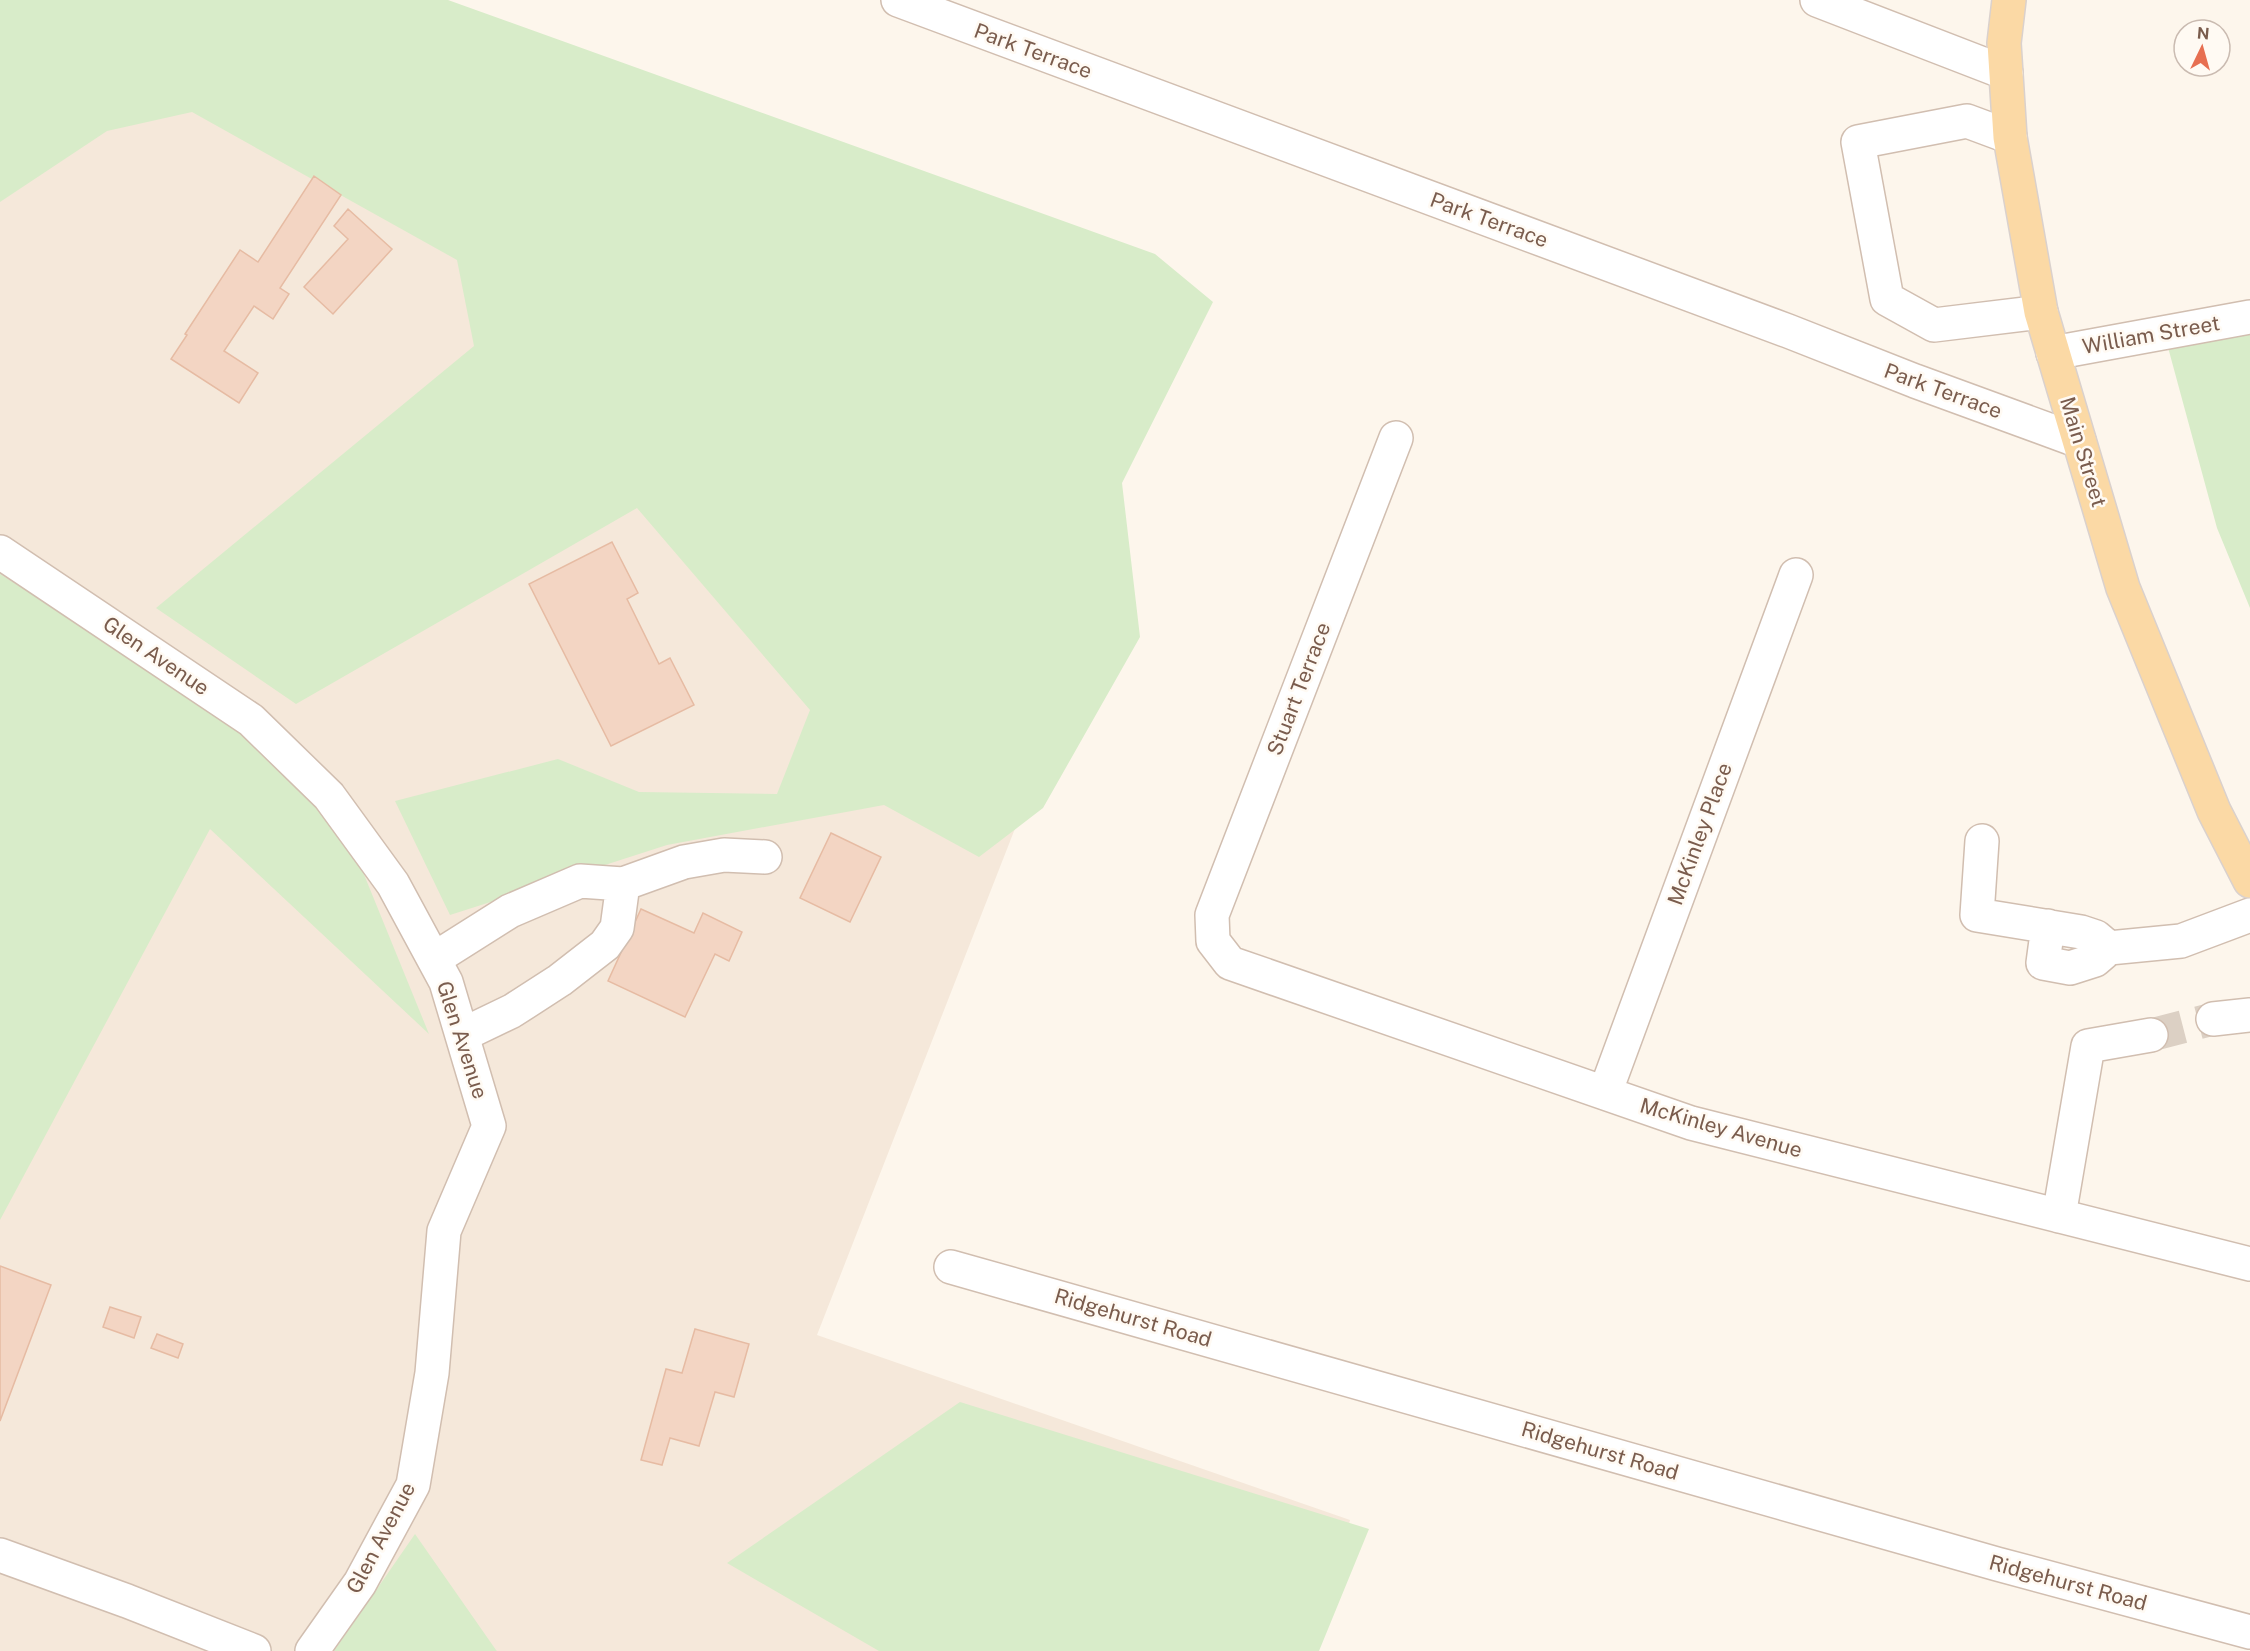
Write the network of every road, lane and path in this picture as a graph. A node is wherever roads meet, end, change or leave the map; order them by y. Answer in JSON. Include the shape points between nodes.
{"nodes":[{"id":1,"x":898,"y":0,"type":"edge"},
{"id":2,"x":1817,"y":0,"type":"edge"},
{"id":3,"x":2009,"y":0,"type":"edge"},
{"id":4,"x":2006,"y":73,"type":"junction"},
{"id":5,"x":2010,"y":137,"type":"junction"},
{"id":6,"x":2041,"y":312,"type":"junction"},
{"id":7,"x":2250,"y":317,"type":"edge"},
{"id":8,"x":2053,"y":353,"type":"junction"},
{"id":9,"x":1396,"y":438,"type":"dead end"},
{"id":10,"x":2079,"y":441,"type":"junction"},
{"id":11,"x":0,"y":552,"type":"edge"},
{"id":12,"x":1796,"y":575,"type":"dead end"},
{"id":13,"x":1982,"y":841,"type":"dead end"},
{"id":14,"x":765,"y":857,"type":"dead end"},
{"id":15,"x":2250,"y":881,"type":"edge"},
{"id":16,"x":623,"y":884,"type":"junction"},
{"id":17,"x":2250,"y":915,"type":"edge"},
{"id":18,"x":1213,"y":941,"type":"joint"},
{"id":19,"x":434,"y":959,"type":"junction"},
{"id":20,"x":2250,"y":1015,"type":"edge"},
{"id":21,"x":2213,"y":1019,"type":"tunnel mouth"},
{"id":22,"x":462,"y":1035,"type":"junction"},
{"id":23,"x":2151,"y":1035,"type":"tunnel mouth"},
{"id":24,"x":1605,"y":1093,"type":"junction"},
{"id":25,"x":2059,"y":1216,"type":"junction"},
{"id":26,"x":2250,"y":1264,"type":"edge"},
{"id":27,"x":951,"y":1267,"type":"dead end"},
{"id":28,"x":0,"y":1555,"type":"edge"},
{"id":29,"x":2250,"y":1632,"type":"edge"},
{"id":30,"x":254,"y":1651,"type":"edge"},
{"id":31,"x":312,"y":1651,"type":"edge"}],
"edges":[{"from":1,"to":10,"type":"street","name":"Park Terrace"},
{"from":2,"to":4,"type":"street"},
{"from":3,"to":4,"type":"main road","name":"Main Street","via":[[2004,43]]},
{"from":4,"to":5,"type":"main road","name":"Main Street"},
{"from":5,"to":6,"type":"main road","name":"Main Street"},
{"from":5,"to":6,"type":"street","via":[[1967,121],[1858,142],[1887,299],[1934,326]]},
{"from":6,"to":8,"type":"main road","name":"Main Street"},
{"from":7,"to":8,"type":"street","name":"William Street"},
{"from":8,"to":10,"type":"main road","name":"Main Street"},
{"from":9,"to":18,"type":"street","name":"Stuart Terrace","via":[[1212,915]]},
{"from":10,"to":15,"type":"main road","name":"Main Street","via":[[2123,588],[2214,811]]},
{"from":11,"to":19,"type":"street","name":"Glen Avenue","via":[[251,720],[329,796],[393,884]]},
{"from":12,"to":24,"type":"street","name":"McKinley Place"},
{"from":13,"to":17,"type":"street","via":[[1977,915],[2048,926],[2043,963],[2070,968],[2095,960],[2109,948],[2181,941]]},
{"from":14,"to":16,"type":"street","via":[[724,855],[684,862]]},
{"from":16,"to":19,"type":"street","via":[[580,881],[510,911]]},
{"from":16,"to":22,"type":"street","via":[[617,928],[605,945],[512,1011]]},
{"from":18,"to":24,"type":"street","name":"McKinley Avenue","via":[[1230,963]]},
{"from":19,"to":22,"type":"street","name":"Glen Avenue","via":[[446,982]]},
{"from":20,"to":21,"type":"street"},
{"from":22,"to":31,"type":"street","name":"Glen Avenue","via":[[489,1126],[444,1231],[432,1373],[413,1485],[360,1583]]},
{"from":23,"to":25,"type":"street","via":[[2088,1046]]},
{"from":24,"to":25,"type":"street","name":"McKinley Avenue","via":[[1691,1123]]},
{"from":25,"to":26,"type":"street","name":"McKinley Avenue"},
{"from":27,"to":29,"type":"street","name":"Ridgehurst Road"},
{"from":28,"to":30,"type":"street"}]}
